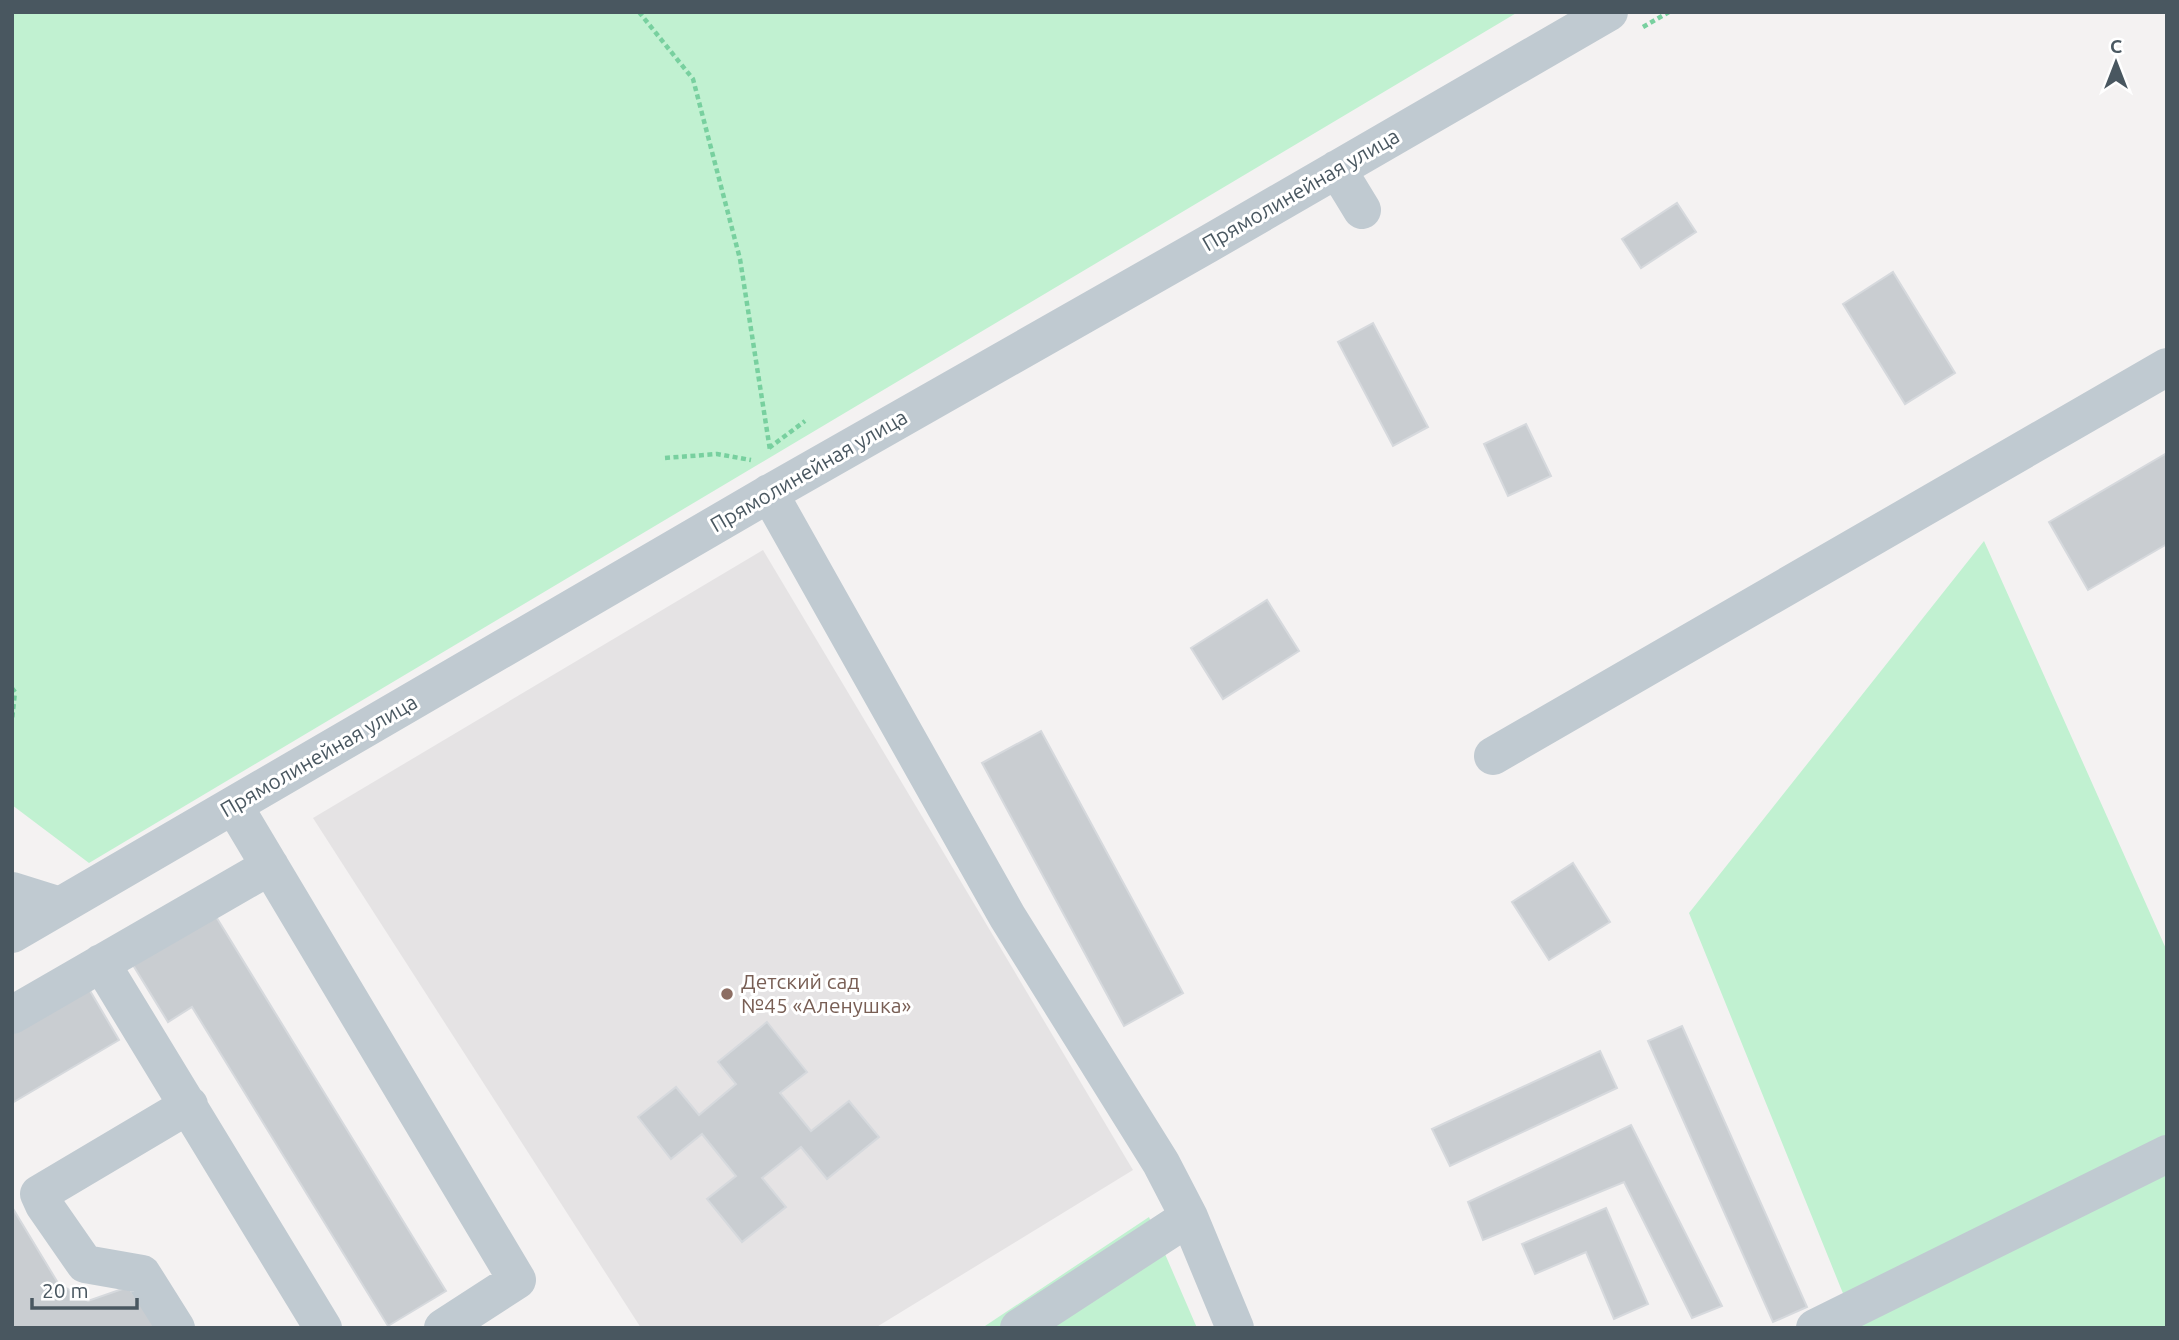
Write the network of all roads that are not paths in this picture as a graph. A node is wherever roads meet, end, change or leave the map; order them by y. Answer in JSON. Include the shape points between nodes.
{"nodes":[{"id":1,"x":1609,"y":12,"type":"edge"},
{"id":2,"x":1337,"y":169,"type":"junction"},
{"id":3,"x":1362,"y":210,"type":"dead end"},
{"id":4,"x":2167,"y":367,"type":"edge"},
{"id":5,"x":773,"y":491,"type":"junction"},
{"id":6,"x":1493,"y":756,"type":"dead end"},
{"id":7,"x":234,"y":807,"type":"junction"},
{"id":8,"x":270,"y":866,"type":"junction"},
{"id":9,"x":12,"y":891,"type":"edge"},
{"id":10,"x":60,"y":906,"type":"junction"},
{"id":11,"x":12,"y":934,"type":"edge"},
{"id":12,"x":101,"y":963,"type":"junction"},
{"id":13,"x":12,"y":1015,"type":"edge"},
{"id":14,"x":189,"y":1105,"type":"junction"},
{"id":15,"x":2167,"y":1153,"type":"edge"},
{"id":16,"x":1189,"y":1217,"type":"junction"},
{"id":17,"x":176,"y":1328,"type":"edge"},
{"id":18,"x":323,"y":1328,"type":"edge"},
{"id":19,"x":443,"y":1328,"type":"edge"},
{"id":20,"x":1019,"y":1328,"type":"edge"},
{"id":21,"x":1235,"y":1328,"type":"edge"},
{"id":22,"x":1815,"y":1328,"type":"edge"}],
"edges":[{"from":1,"to":2,"type":"street","name":"Прямолинейная улица"},
{"from":2,"to":3,"type":"street"},
{"from":2,"to":5,"type":"street","name":"Прямолинейная улица"},
{"from":4,"to":6,"type":"street"},
{"from":5,"to":7,"type":"street","name":"Прямолинейная улица"},
{"from":5,"to":16,"type":"street","via":[[1007,916],[1161,1163]]},
{"from":7,"to":8,"type":"street"},
{"from":7,"to":10,"type":"street","name":"Прямолинейная улица"},
{"from":8,"to":12,"type":"street"},
{"from":8,"to":19,"type":"street","via":[[517,1280]]},
{"from":9,"to":10,"type":"street"},
{"from":10,"to":11,"type":"street","name":"Прямолинейная улица"},
{"from":12,"to":13,"type":"street"},
{"from":12,"to":14,"type":"street"},
{"from":14,"to":17,"type":"street","via":[[39,1194],[85,1265],[142,1274]]},
{"from":14,"to":18,"type":"street"},
{"from":15,"to":22,"type":"street"},
{"from":16,"to":20,"type":"street"},
{"from":16,"to":21,"type":"street"}]}
